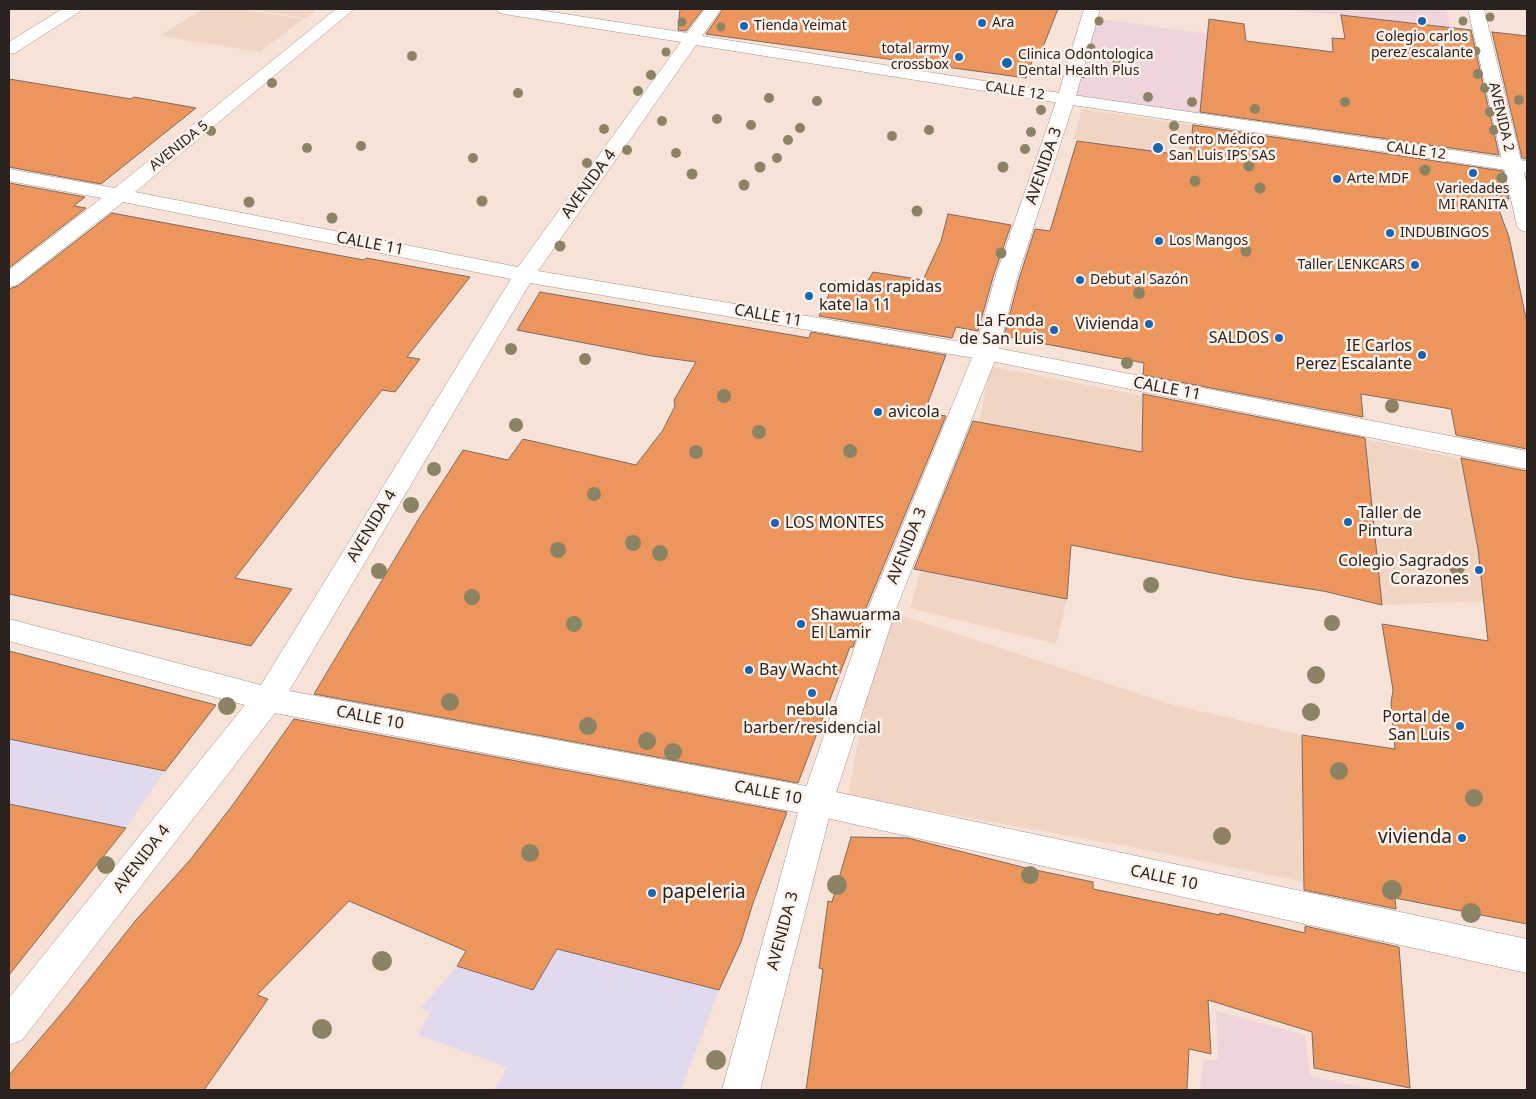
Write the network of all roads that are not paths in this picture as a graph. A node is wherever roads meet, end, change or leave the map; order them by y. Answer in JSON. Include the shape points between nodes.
{"nodes":[{"id":1,"x":72,"y":9,"type":"edge"},
{"id":2,"x":346,"y":9,"type":"edge"},
{"id":3,"x":504,"y":9,"type":"edge"},
{"id":4,"x":713,"y":9,"type":"edge"},
{"id":5,"x":1092,"y":9,"type":"edge"},
{"id":6,"x":1476,"y":9,"type":"edge"},
{"id":7,"x":692,"y":38,"type":"junction"},
{"id":8,"x":9,"y":49,"type":"edge"},
{"id":9,"x":1066,"y":99,"type":"junction"},
{"id":10,"x":1519,"y":166,"type":"edge"},
{"id":11,"x":9,"y":175,"type":"edge"},
{"id":12,"x":119,"y":195,"type":"junction"},
{"id":13,"x":1527,"y":226,"type":"edge"},
{"id":14,"x":524,"y":275,"type":"junction"},
{"id":15,"x":9,"y":280,"type":"edge"},
{"id":16,"x":986,"y":353,"type":"junction"},
{"id":17,"x":1527,"y":460,"type":"edge"},
{"id":18,"x":9,"y":630,"type":"edge"},
{"id":19,"x":268,"y":699,"type":"junction"},
{"id":20,"x":817,"y":802,"type":"junction"},
{"id":21,"x":1527,"y":956,"type":"edge"},
{"id":22,"x":9,"y":1027,"type":"edge"},
{"id":23,"x":742,"y":1090,"type":"edge"}],
"edges":[{"from":1,"to":8,"type":"street"},
{"from":2,"to":12,"type":"street","name":"AVENIDA 5"},
{"from":3,"to":7,"type":"street","name":"CALLE 12"},
{"from":4,"to":7,"type":"street","name":"AVENIDA 4"},
{"from":5,"to":9,"type":"street","name":"AVENIDA 3"},
{"from":6,"to":10,"type":"street","name":"AVENIDA 2"},
{"from":7,"to":9,"type":"street","name":"CALLE 12"},
{"from":7,"to":14,"type":"street","name":"AVENIDA 4"},
{"from":9,"to":10,"type":"street","name":"CALLE 12"},
{"from":9,"to":16,"type":"street","name":"AVENIDA 3","via":[[1006,278]]},
{"from":10,"to":13,"type":"street","name":"AVENIDA 2"},
{"from":11,"to":12,"type":"street","name":"CALLE 11"},
{"from":12,"to":14,"type":"street","name":"CALLE 11"},
{"from":12,"to":15,"type":"street","name":"AVENIDA 5"},
{"from":14,"to":16,"type":"street","name":"CALLE 11"},
{"from":14,"to":19,"type":"street","name":"AVENIDA 4"},
{"from":16,"to":17,"type":"street","name":"CALLE 11"},
{"from":16,"to":20,"type":"street","name":"AVENIDA 3","via":[[882,608]]},
{"from":18,"to":19,"type":"street","name":"CALLE 10"},
{"from":19,"to":20,"type":"street","name":"CALLE 10"},
{"from":19,"to":22,"type":"street","name":"AVENIDA 4"},
{"from":20,"to":21,"type":"street","name":"CALLE 10"},
{"from":20,"to":23,"type":"street","name":"AVENIDA 3"}]}
